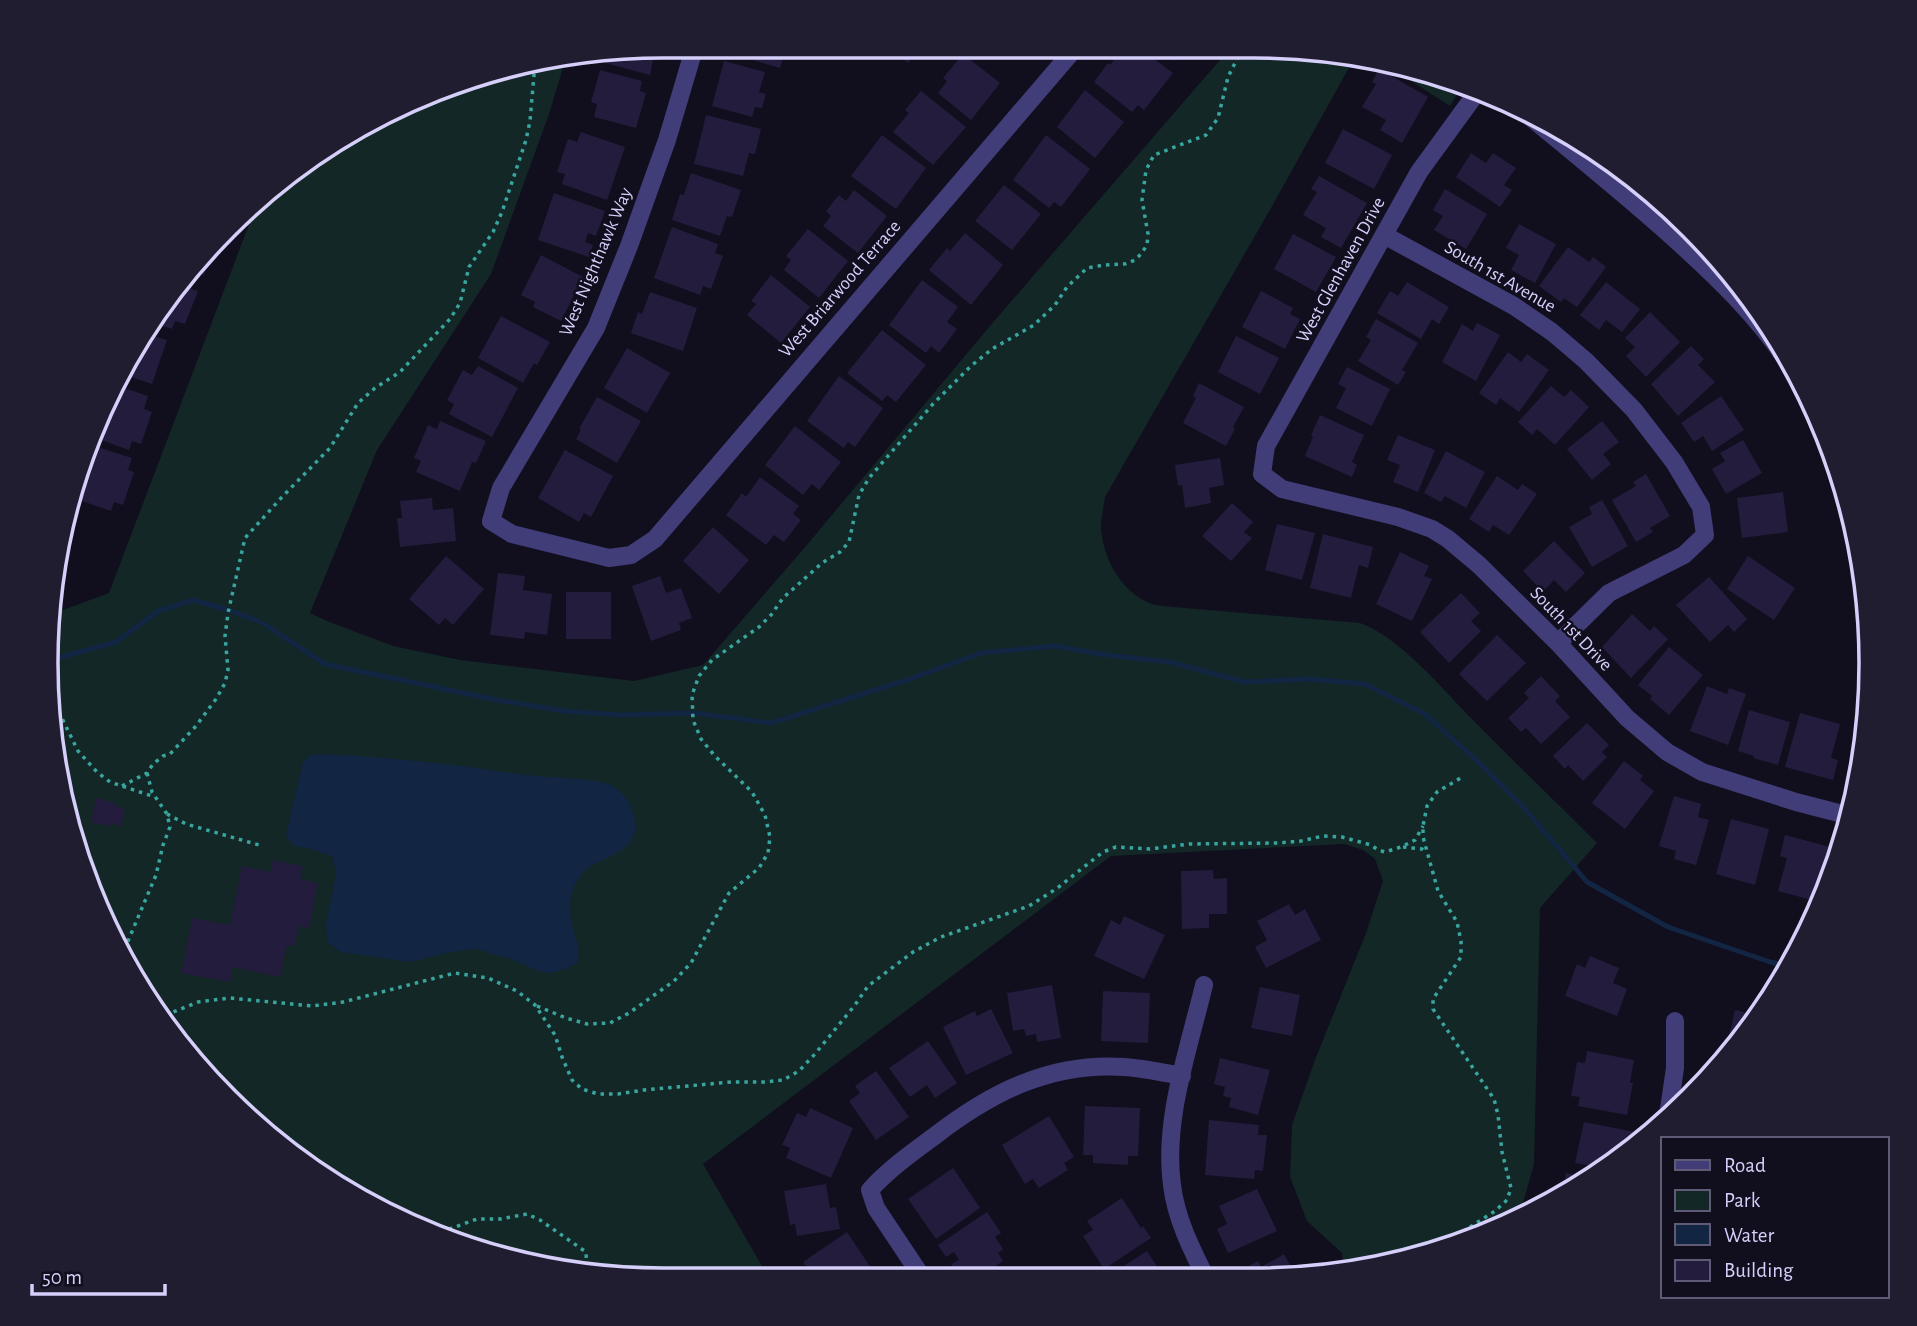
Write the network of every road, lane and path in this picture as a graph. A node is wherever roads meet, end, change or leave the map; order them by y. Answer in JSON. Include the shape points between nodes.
{"nodes":[{"id":1,"x":691,"y":58,"type":"edge"},
{"id":2,"x":1067,"y":58,"type":"edge"},
{"id":3,"x":1238,"y":58,"type":"edge"},
{"id":4,"x":536,"y":71,"type":"edge"},
{"id":5,"x":1472,"y":99,"type":"edge"},
{"id":6,"x":1558,"y":140,"type":"edge"},
{"id":7,"x":1384,"y":235,"type":"junction"},
{"id":8,"x":1736,"y":298,"type":"edge"},
{"id":9,"x":1262,"y":474,"type":"joint"},
{"id":10,"x":631,"y":555,"type":"joint"},
{"id":11,"x":1558,"y":643,"type":"junction"},
{"id":12,"x":60,"y":715,"type":"edge"},
{"id":13,"x":147,"y":773,"type":"junction"},
{"id":14,"x":1464,"y":776,"type":"dead end"},
{"id":15,"x":122,"y":786,"type":"junction"},
{"id":16,"x":157,"y":797,"type":"junction"},
{"id":17,"x":167,"y":814,"type":"junction"},
{"id":18,"x":1840,"y":814,"type":"edge"},
{"id":19,"x":186,"y":824,"type":"junction"},
{"id":20,"x":1423,"y":826,"type":"junction"},
{"id":21,"x":170,"y":827,"type":"junction"},
{"id":22,"x":259,"y":845,"type":"dead end"},
{"id":23,"x":1401,"y":848,"type":"junction"},
{"id":24,"x":1429,"y":855,"type":"junction"},
{"id":25,"x":127,"y":944,"type":"edge"},
{"id":26,"x":1205,"y":985,"type":"dead end"},
{"id":27,"x":535,"y":1005,"type":"junction"},
{"id":28,"x":171,"y":1014,"type":"edge"},
{"id":29,"x":556,"y":1014,"type":"junction"},
{"id":30,"x":1675,"y":1021,"type":"dead end"},
{"id":31,"x":550,"y":1026,"type":"junction"},
{"id":32,"x":1182,"y":1076,"type":"junction"},
{"id":33,"x":1670,"y":1102,"type":"edge"},
{"id":34,"x":1471,"y":1228,"type":"edge"},
{"id":35,"x":450,"y":1229,"type":"edge"},
{"id":36,"x":587,"y":1263,"type":"edge"},
{"id":37,"x":916,"y":1268,"type":"edge"},
{"id":38,"x":1201,"y":1268,"type":"edge"}],
"edges":[{"from":1,"to":10,"type":"street","name":"West Nighthawk Way","via":[[667,140],[596,328],[501,488],[491,521],[512,534],[581,553],[609,558]]},
{"from":2,"to":10,"type":"street","name":"West Briarwood Terrace","via":[[655,539]]},
{"from":3,"to":29,"type":"path","via":[[1218,118],[1206,135],[1154,155],[1146,170],[1142,200],[1148,234],[1141,254],[1125,264],[1087,268],[1034,325],[992,349],[961,376],[869,478],[859,495],[849,542],[699,676],[692,695],[692,720],[714,755],[752,792],[771,837],[759,868],[729,893],[691,964],[674,981],[610,1023],[587,1024]]},
{"from":4,"to":13,"type":"path","via":[[526,140],[502,212],[469,267],[460,303],[400,372],[358,403],[330,448],[245,538],[228,613],[225,682],[196,726]]},
{"from":5,"to":7,"type":"street","name":"West Glenhaven Drive","via":[[1419,172]]},
{"from":6,"to":8,"type":"street"},
{"from":7,"to":9,"type":"street","name":"West Glenhaven Drive","via":[[1266,446]]},
{"from":7,"to":11,"type":"street","name":"South 1st Avenue","via":[[1514,306],[1586,361],[1634,410],[1702,508],[1705,535],[1684,555],[1609,593]]},
{"from":9,"to":11,"type":"street","name":"South 1st Drive","via":[[1282,489],[1432,529],[1479,565]]},
{"from":11,"to":18,"type":"street","name":"South 1st Drive","via":[[1627,718],[1667,752],[1702,772]]},
{"from":12,"to":15,"type":"path","via":[[78,751],[110,782]]},
{"from":13,"to":15,"type":"path"},
{"from":13,"to":16,"type":"path"},
{"from":14,"to":20,"type":"path","via":[[1437,792],[1427,806]]},
{"from":15,"to":16,"type":"path"},
{"from":16,"to":17,"type":"path"},
{"from":17,"to":19,"type":"path"},
{"from":17,"to":21,"type":"path"},
{"from":19,"to":21,"type":"path"},
{"from":19,"to":22,"type":"path"},
{"from":20,"to":23,"type":"path","via":[[1415,840]]},
{"from":20,"to":24,"type":"path"},
{"from":21,"to":25,"type":"path","via":[[156,875]]},
{"from":23,"to":24,"type":"path","via":[[1422,849]]},
{"from":23,"to":31,"type":"path","via":[[1385,852],[1342,837],[1323,836],[1278,843],[1116,847],[1029,906],[941,937],[913,952],[868,986],[816,1054],[783,1080],[598,1094],[572,1080]]},
{"from":24,"to":34,"type":"path","via":[[1438,891],[1457,922],[1461,940],[1461,957],[1433,999],[1433,1009],[1494,1099],[1511,1188],[1501,1206]]},
{"from":26,"to":32,"type":"street"},
{"from":27,"to":28,"type":"path","via":[[488,978],[455,973],[343,1002],[312,1006],[230,998],[198,1002]]},
{"from":27,"to":29,"type":"path"},
{"from":27,"to":31,"type":"path"},
{"from":29,"to":31,"type":"path"},
{"from":30,"to":33,"type":"street"},
{"from":32,"to":37,"type":"street","via":[[1124,1067],[1060,1071],[1024,1081],[966,1112],[870,1190],[876,1208]]},
{"from":32,"to":38,"type":"street","via":[[1173,1118],[1172,1185],[1185,1238]]},
{"from":35,"to":36,"type":"path","via":[[477,1219],[527,1214],[586,1252]]}]}
